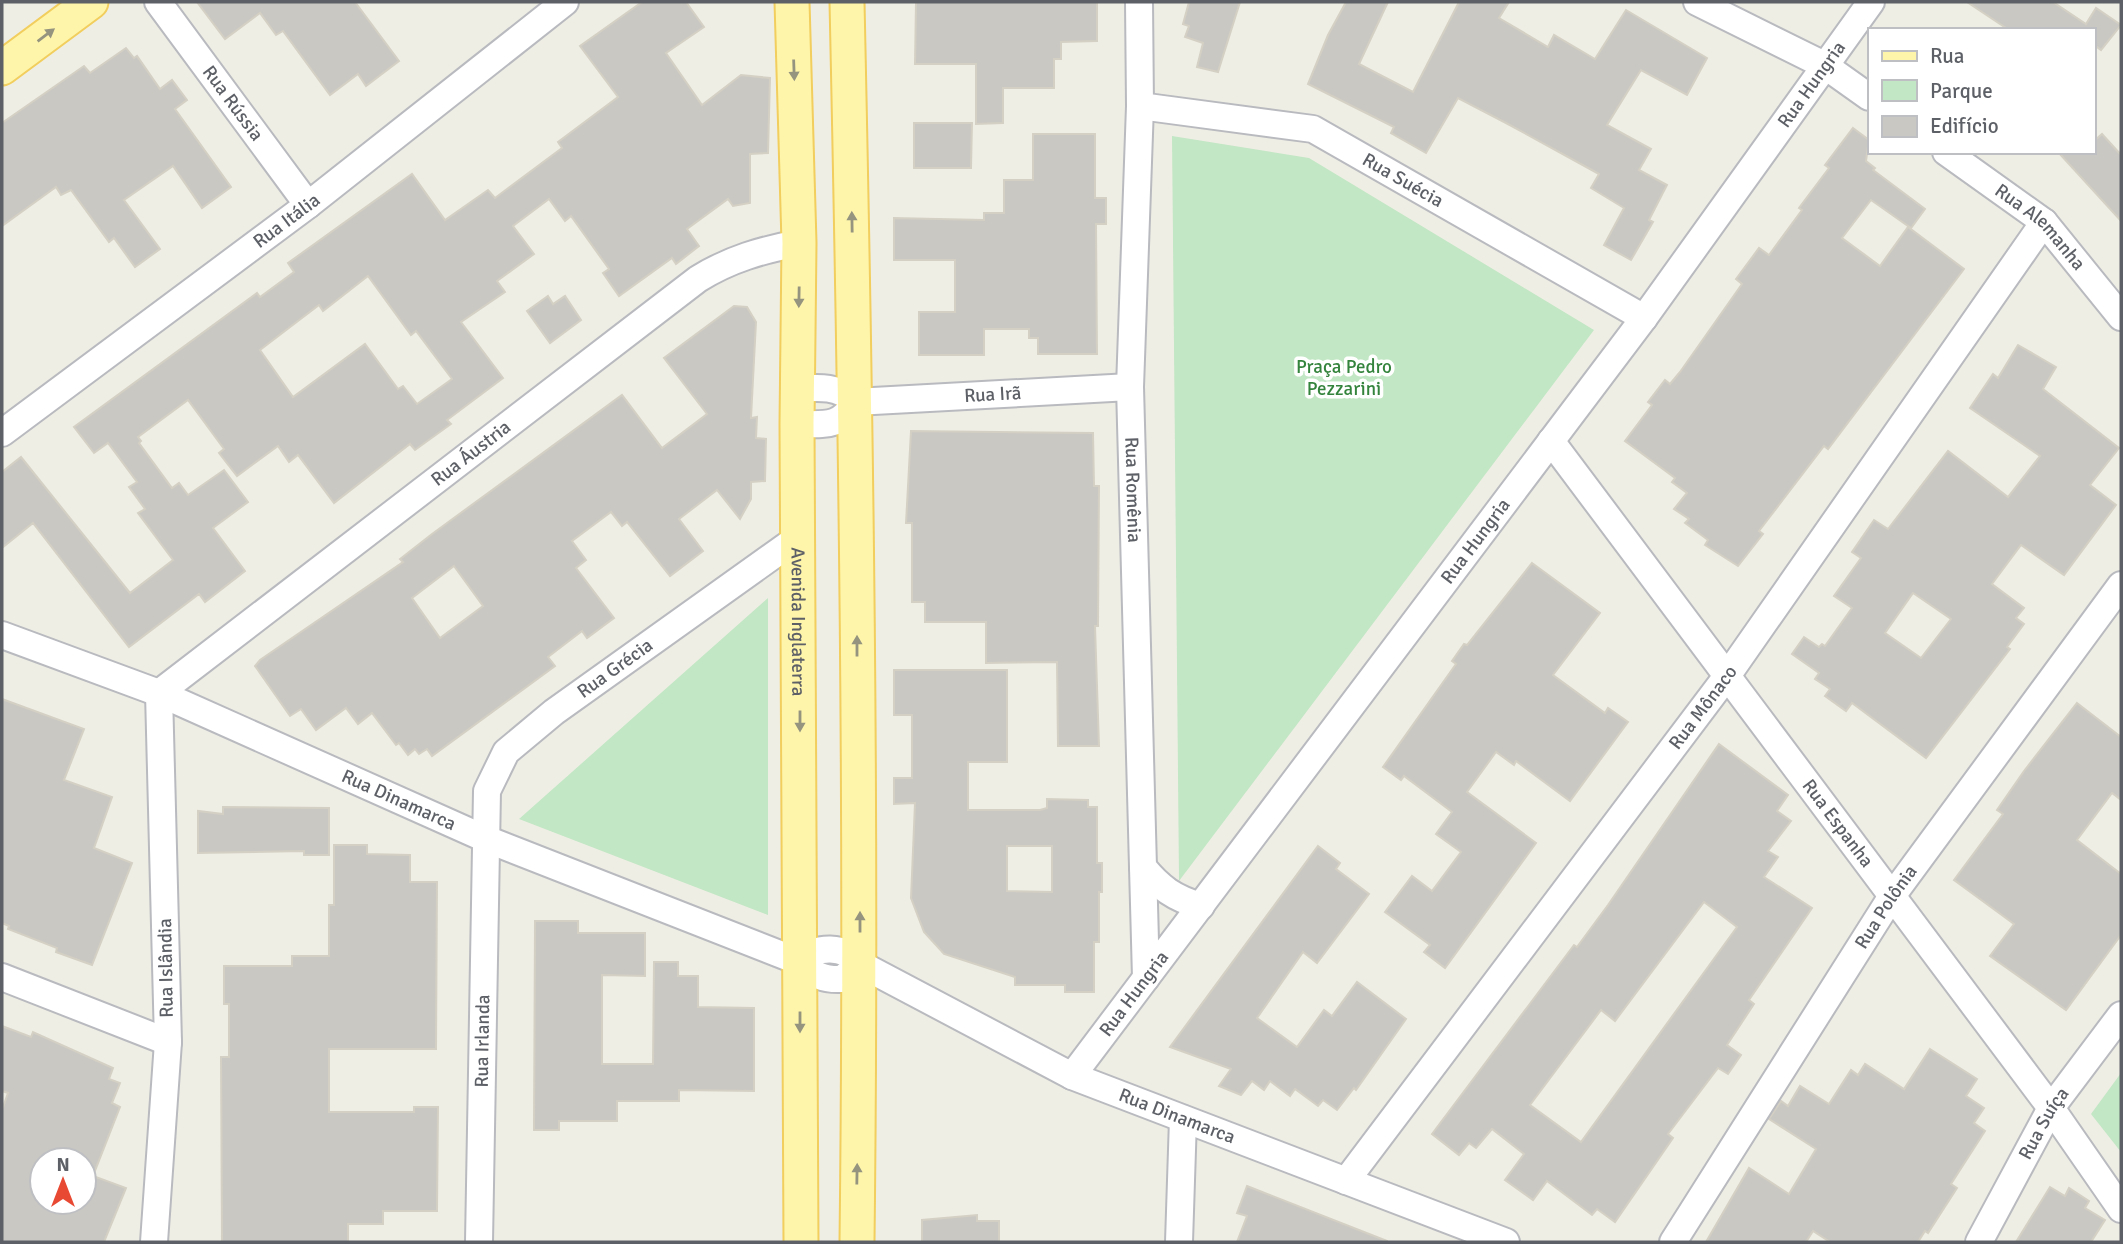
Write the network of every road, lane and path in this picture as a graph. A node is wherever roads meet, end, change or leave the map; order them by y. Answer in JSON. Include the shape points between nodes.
{"nodes":[{"id":1,"x":90,"y":2,"type":"edge"},
{"id":2,"x":158,"y":2,"type":"edge"},
{"id":3,"x":565,"y":2,"type":"edge"},
{"id":4,"x":792,"y":2,"type":"edge"},
{"id":5,"x":847,"y":2,"type":"edge"},
{"id":6,"x":1139,"y":2,"type":"edge"},
{"id":7,"x":1697,"y":2,"type":"edge"},
{"id":8,"x":1871,"y":2,"type":"edge"},
{"id":9,"x":1824,"y":65,"type":"junction"},
{"id":10,"x":2,"y":68,"type":"edge"},
{"id":11,"x":1868,"y":96,"type":"edge"},
{"id":12,"x":1140,"y":106,"type":"junction"},
{"id":13,"x":1949,"y":154,"type":"edge"},
{"id":14,"x":308,"y":205,"type":"junction"},
{"id":15,"x":2044,"y":222,"type":"junction"},
{"id":16,"x":799,"y":243,"type":"junction"},
{"id":17,"x":2121,"y":317,"type":"edge"},
{"id":18,"x":1644,"y":318,"type":"junction"},
{"id":19,"x":1130,"y":387,"type":"junction"},
{"id":20,"x":798,"y":389,"type":"junction"},
{"id":21,"x":855,"y":402,"type":"junction"},
{"id":22,"x":797,"y":424,"type":"junction"},
{"id":23,"x":2,"y":433,"type":"edge"},
{"id":24,"x":1551,"y":441,"type":"junction"},
{"id":25,"x":799,"y":537,"type":"junction"},
{"id":26,"x":2121,"y":585,"type":"edge"},
{"id":27,"x":2,"y":635,"type":"edge"},
{"id":28,"x":1727,"y":676,"type":"junction"},
{"id":29,"x":159,"y":693,"type":"junction"},
{"id":30,"x":486,"y":839,"type":"junction"},
{"id":31,"x":1143,"y":867,"type":"junction"},
{"id":32,"x":1892,"y":896,"type":"junction"},
{"id":33,"x":1201,"y":906,"type":"junction"},
{"id":34,"x":800,"y":962,"type":"junction"},
{"id":35,"x":860,"y":964,"type":"junction"},
{"id":36,"x":2,"y":977,"type":"edge"},
{"id":37,"x":1146,"y":978,"type":"junction"},
{"id":38,"x":2121,"y":1015,"type":"edge"},
{"id":39,"x":168,"y":1042,"type":"junction"},
{"id":40,"x":1072,"y":1076,"type":"junction"},
{"id":41,"x":2051,"y":1108,"type":"junction"},
{"id":42,"x":1183,"y":1119,"type":"junction"},
{"id":43,"x":1346,"y":1181,"type":"junction"},
{"id":44,"x":2121,"y":1209,"type":"edge"},
{"id":45,"x":154,"y":1242,"type":"edge"},
{"id":46,"x":479,"y":1242,"type":"edge"},
{"id":47,"x":801,"y":1242,"type":"edge"},
{"id":48,"x":857,"y":1242,"type":"edge"},
{"id":49,"x":1180,"y":1242,"type":"edge"},
{"id":50,"x":1506,"y":1242,"type":"edge"},
{"id":51,"x":1673,"y":1242,"type":"edge"},
{"id":52,"x":1979,"y":1242,"type":"edge"}],
"edges":[{"from":10,"to":1,"type":"main road","one_way":true},
{"from":2,"to":14,"type":"street","name":"Rua Rússia"},
{"from":3,"to":14,"type":"street","name":"Rua Itália"},
{"from":4,"to":16,"type":"main road","name":"Avenida Inglaterra","one_way":true},
{"from":21,"to":5,"type":"main road","one_way":true},
{"from":6,"to":12,"type":"street","name":"Rua Romênia"},
{"from":7,"to":9,"type":"street"},
{"from":8,"to":9,"type":"street","name":"Rua Hungria"},
{"from":9,"to":11,"type":"street"},
{"from":9,"to":18,"type":"street","name":"Rua Hungria"},
{"from":12,"to":18,"type":"street","name":"Rua Suécia","via":[[1313,130]]},
{"from":12,"to":19,"type":"street","name":"Rua Romênia"},
{"from":13,"to":15,"type":"street","name":"Rua Alemanha"},
{"from":14,"to":23,"type":"street","name":"Rua Itália"},
{"from":15,"to":17,"type":"street","name":"Rua Alemanha"},
{"from":15,"to":28,"type":"street","name":"Rua Mônaco"},
{"from":16,"to":20,"type":"main road","name":"Avenida Inglaterra","one_way":true},
{"from":16,"to":29,"type":"street","name":"Rua Áustria","via":[[723,263],[698,279]]},
{"from":18,"to":24,"type":"street","name":"Rua Hungria"},
{"from":19,"to":21,"type":"street","name":"Rua Irã"},
{"from":19,"to":31,"type":"street","name":"Rua Romênia"},
{"from":20,"to":21,"type":"street","via":[[839,391]]},
{"from":20,"to":22,"type":"main road","name":"Avenida Inglaterra"},
{"from":21,"to":22,"type":"street","via":[[847,417],[835,423]]},
{"from":35,"to":21,"type":"main road","one_way":true},
{"from":22,"to":25,"type":"main road","name":"Avenida Inglaterra"},
{"from":24,"to":28,"type":"street","name":"Rua Espanha"},
{"from":24,"to":33,"type":"street","name":"Rua Hungria"},
{"from":25,"to":30,"type":"street","name":"Rua Grécia","via":[[554,712],[506,752],[487,791]]},
{"from":25,"to":34,"type":"main road","name":"Avenida Inglaterra","one_way":true},
{"from":26,"to":32,"type":"street","name":"Rua Polônia"},
{"from":27,"to":29,"type":"street","name":"Rua Dinamarca"},
{"from":28,"to":32,"type":"street","name":"Rua Espanha"},
{"from":28,"to":43,"type":"street","name":"Rua Mônaco"},
{"from":29,"to":30,"type":"street","name":"Rua Dinamarca"},
{"from":29,"to":39,"type":"street","name":"Rua Islândia"},
{"from":30,"to":34,"type":"street","name":"Rua Dinamarca"},
{"from":30,"to":46,"type":"street","name":"Rua Irlanda"},
{"from":31,"to":33,"type":"street","via":[[1160,888]]},
{"from":31,"to":37,"type":"street","name":"Rua Romênia"},
{"from":32,"to":41,"type":"street","name":"Rua Espanha"},
{"from":32,"to":51,"type":"street","name":"Rua Polônia"},
{"from":33,"to":37,"type":"street","name":"Rua Hungria"},
{"from":34,"to":35,"type":"street","name":"Rua Dinamarca","via":[[816,950],[831,950],[846,952]]},
{"from":34,"to":47,"type":"main road","name":"Avenida Inglaterra","one_way":true},
{"from":35,"to":40,"type":"street","name":"Rua Dinamarca"},
{"from":48,"to":35,"type":"main road","one_way":true},
{"from":36,"to":39,"type":"street"},
{"from":37,"to":40,"type":"street","name":"Rua Hungria"},
{"from":38,"to":41,"type":"street","name":"Rua Suíça"},
{"from":39,"to":45,"type":"street","name":"Rua Islândia"},
{"from":40,"to":42,"type":"street","name":"Rua Dinamarca"},
{"from":41,"to":44,"type":"street","name":"Rua Espanha"},
{"from":41,"to":52,"type":"street","name":"Rua Suíça"},
{"from":42,"to":43,"type":"street","name":"Rua Dinamarca"},
{"from":42,"to":49,"type":"street"},
{"from":43,"to":50,"type":"street","name":"Rua Dinamarca"}]}
